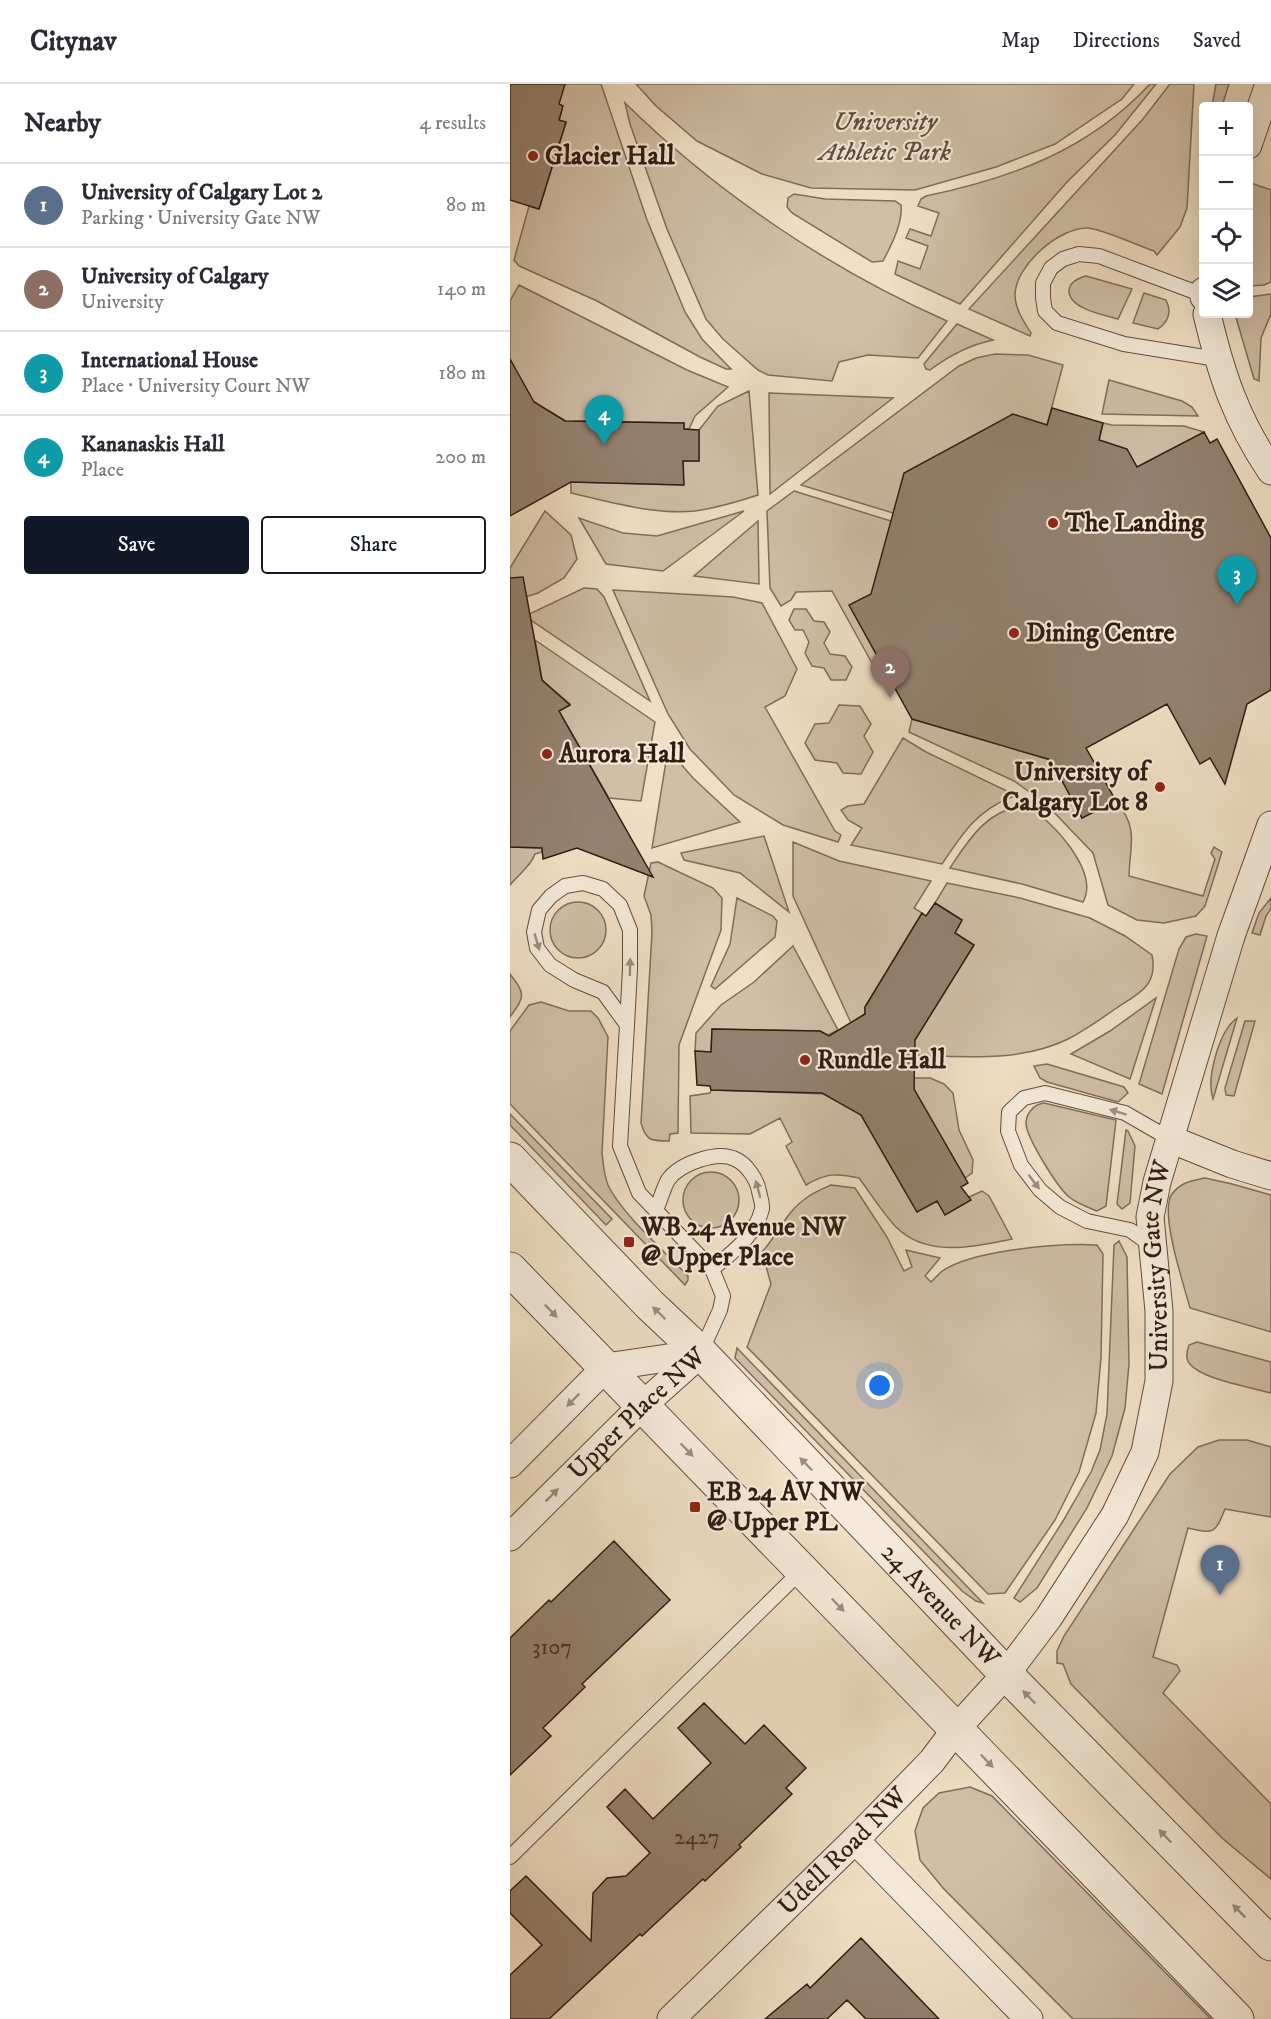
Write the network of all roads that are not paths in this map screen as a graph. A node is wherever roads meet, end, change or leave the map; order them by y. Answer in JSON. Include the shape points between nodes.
{"nodes":[{"id":1,"x":1269,"y":84,"type":"edge"},
{"id":2,"x":1253,"y":130,"type":"edge"},
{"id":3,"x":1199,"y":293,"type":"edge"},
{"id":4,"x":1208,"y":318,"type":"edge"},
{"id":5,"x":1217,"y":358,"type":"junction"},
{"id":6,"x":1271,"y":471,"type":"edge"},
{"id":7,"x":1270,"y":836,"type":"edge"},
{"id":8,"x":627,"y":1025,"type":"junction"},
{"id":9,"x":1170,"y":1139,"type":"junction"},
{"id":10,"x":510,"y":1159,"type":"edge"},
{"id":11,"x":1271,"y":1176,"type":"edge"},
{"id":12,"x":656,"y":1210,"type":"junction"},
{"id":13,"x":1151,"y":1245,"type":"junction"},
{"id":14,"x":510,"y":1269,"type":"edge"},
{"id":15,"x":712,"y":1269,"type":"junction"},
{"id":16,"x":701,"y":1353,"type":"junction"},
{"id":17,"x":606,"y":1367,"type":"junction"},
{"id":18,"x":643,"y":1405,"type":"junction"},
{"id":19,"x":510,"y":1464,"type":"edge"},
{"id":20,"x":510,"y":1537,"type":"edge"},
{"id":21,"x":803,"y":1569,"type":"junction"},
{"id":22,"x":1006,"y":1674,"type":"junction"},
{"id":23,"x":956,"y":1729,"type":"junction"},
{"id":24,"x":855,"y":1840,"type":"junction"},
{"id":25,"x":510,"y":1857,"type":"edge"},
{"id":26,"x":1271,"y":1944,"type":"edge"},
{"id":27,"x":1017,"y":2015,"type":"edge"},
{"id":28,"x":670,"y":2019,"type":"edge"},
{"id":29,"x":1237,"y":2019,"type":"edge"}],
"edges":[{"from":1,"to":2,"type":"street"},
{"from":3,"to":5,"type":"lane","via":[[1099,256],[1079,254],[1051,268],[1043,283],[1042,298],[1057,323],[1124,344]]},
{"from":4,"to":5,"type":"street"},
{"from":5,"to":6,"type":"street","via":[[1234,406]]},
{"from":7,"to":9,"type":"street","name":"University Gate NW","via":[[1231,936]]},
{"from":8,"to":8,"type":"lane","one_way":true,"via":[[630,930],[620,905],[603,889],[583,883],[565,886],[539,910],[534,932],[537,948],[550,965],[603,992]]},
{"from":8,"to":12,"type":"lane","via":[[620,1146],[639,1193]]},
{"from":9,"to":11,"type":"street"},
{"from":9,"to":13,"type":"street","name":"University Gate NW","via":[[1150,1217]]},
{"from":9,"to":13,"type":"lane","one_way":true,"via":[[1125,1113],[1045,1093],[1024,1098],[1009,1112],[1008,1131],[1021,1165],[1040,1190],[1060,1207],[1087,1221],[1130,1230]]},
{"from":16,"to":10,"type":"street","name":"24 Avenue NW","one_way":true},
{"from":12,"to":15,"type":"lane"},
{"from":15,"to":12,"type":"lane","one_way":true,"via":[[737,1248],[755,1226],[762,1208],[758,1182],[746,1168],[735,1159],[718,1155],[686,1165],[668,1180]]},
{"from":13,"to":22,"type":"street","name":"University Gate NW","via":[[1158,1311],[1159,1381],[1145,1452],[1115,1515],[1086,1563]]},
{"from":14,"to":17,"type":"street","one_way":true},
{"from":15,"to":16,"type":"lane","via":[[723,1296]]},
{"from":16,"to":17,"type":"street","name":"Upper Place NW"},
{"from":16,"to":18,"type":"street","name":"Upper Place NW"},
{"from":22,"to":16,"type":"street","name":"24 Avenue NW","one_way":true},
{"from":17,"to":18,"type":"street"},
{"from":17,"to":19,"type":"street","name":"Upper Place NW","one_way":true},
{"from":20,"to":18,"type":"street","name":"Upper Place NW","one_way":true},
{"from":18,"to":21,"type":"street","one_way":true},
{"from":21,"to":23,"type":"street","one_way":true},
{"from":21,"to":25,"type":"lane"},
{"from":22,"to":23,"type":"street","name":"Udell Road NW"},
{"from":26,"to":22,"type":"street","name":"24 Avenue NW","one_way":true},
{"from":23,"to":24,"type":"street","name":"Udell Road NW","via":[[932,1761]]},
{"from":23,"to":29,"type":"street","one_way":true},
{"from":24,"to":27,"type":"street"},
{"from":24,"to":28,"type":"street","name":"Udell Road NW"}]}
